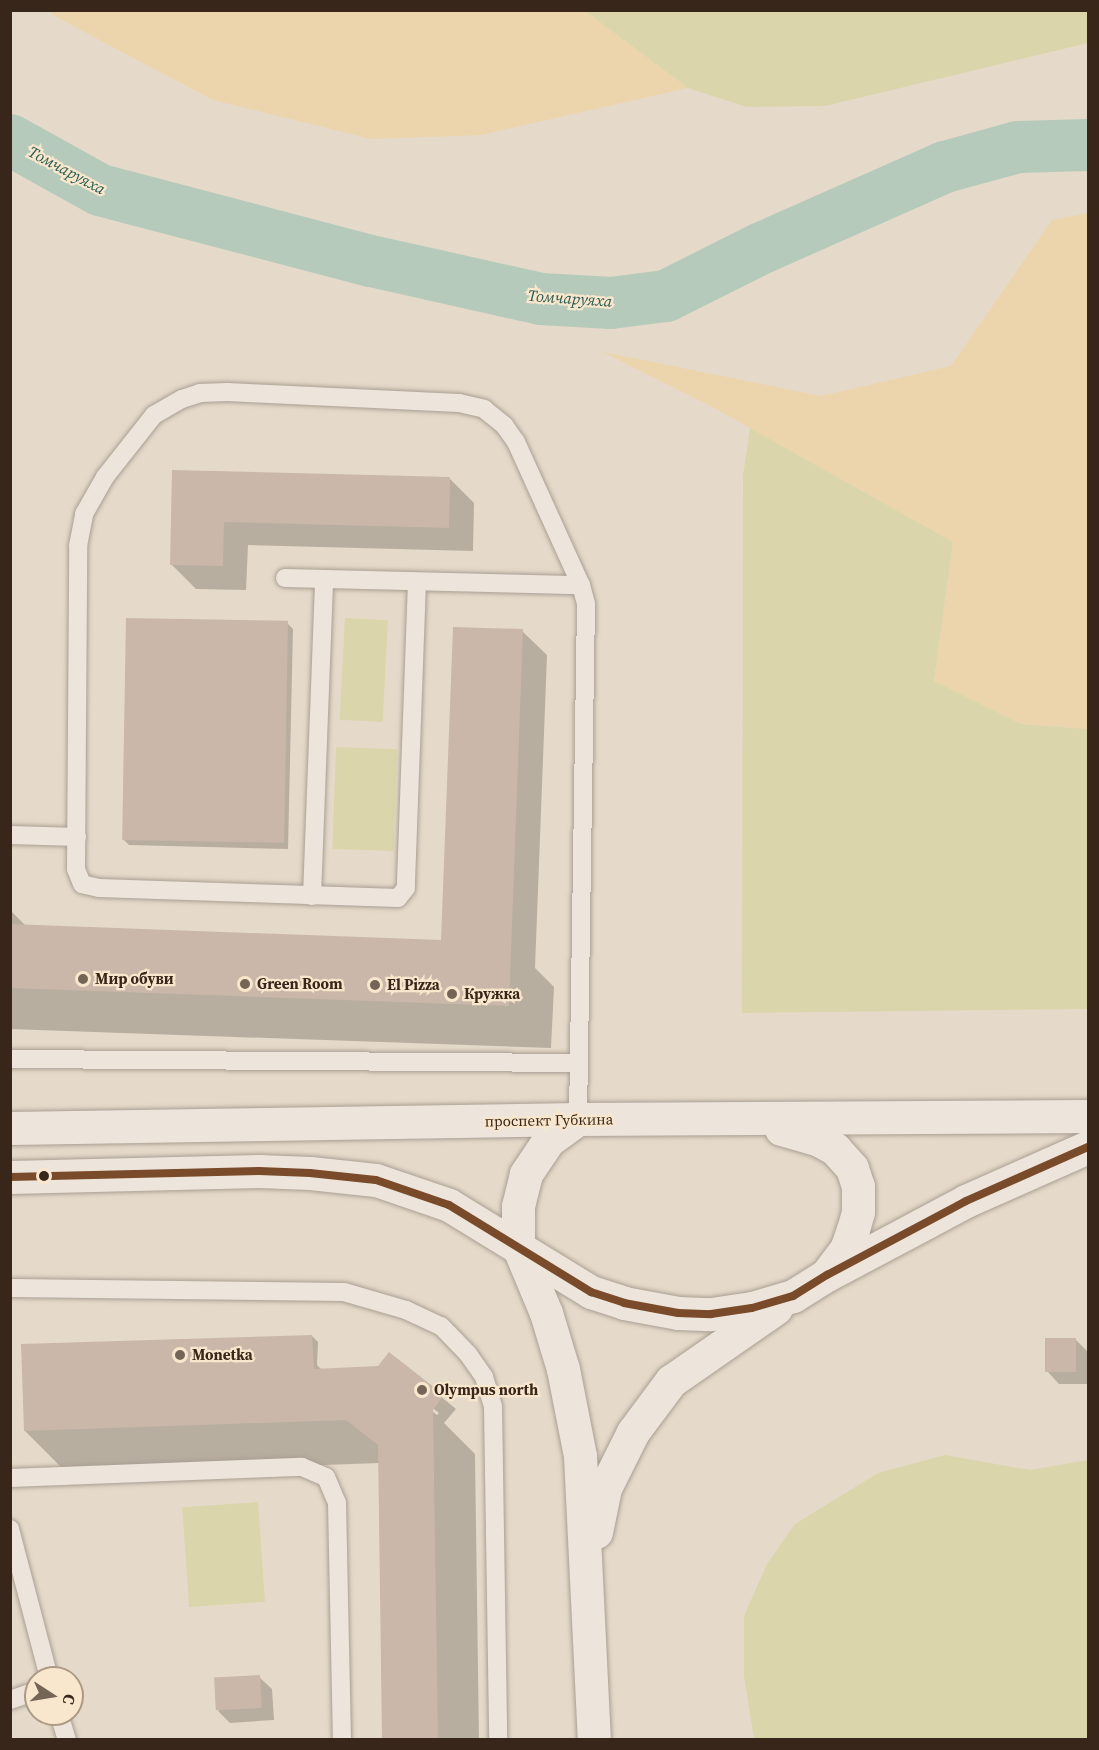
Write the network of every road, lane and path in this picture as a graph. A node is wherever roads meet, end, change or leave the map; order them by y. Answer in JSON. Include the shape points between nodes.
{"nodes":[{"id":1,"x":285,"y":578,"type":"dead end"},
{"id":2,"x":324,"y":579,"type":"junction"},
{"id":3,"x":417,"y":582,"type":"junction"},
{"id":4,"x":581,"y":585,"type":"junction"},
{"id":5,"x":10,"y":835,"type":"edge"},
{"id":6,"x":77,"y":837,"type":"junction"},
{"id":7,"x":312,"y":896,"type":"junction"},
{"id":8,"x":10,"y":1059,"type":"edge"},
{"id":9,"x":577,"y":1063,"type":"junction"},
{"id":10,"x":1089,"y":1116,"type":"edge"},
{"id":11,"x":578,"y":1119,"type":"junction"},
{"id":12,"x":739,"y":1120,"type":"junction"},
{"id":13,"x":10,"y":1128,"type":"edge"},
{"id":14,"x":1089,"y":1147,"type":"edge"},
{"id":15,"x":10,"y":1177,"type":"edge"},
{"id":16,"x":518,"y":1246,"type":"junction"},
{"id":17,"x":827,"y":1275,"type":"junction"},
{"id":18,"x":10,"y":1288,"type":"edge"},
{"id":19,"x":793,"y":1296,"type":"junction"},
{"id":20,"x":10,"y":1478,"type":"edge"},
{"id":21,"x":10,"y":1529,"type":"edge"},
{"id":22,"x":587,"y":1575,"type":"junction"},
{"id":23,"x":46,"y":1666,"type":"edge"},
{"id":24,"x":342,"y":1740,"type":"edge"},
{"id":25,"x":498,"y":1740,"type":"edge"},
{"id":26,"x":594,"y":1740,"type":"edge"}],
"edges":[{"from":1,"to":2,"type":"lane"},
{"from":2,"to":3,"type":"lane"},
{"from":2,"to":7,"type":"lane"},
{"from":3,"to":4,"type":"lane"},
{"from":3,"to":7,"type":"lane","via":[[406,888],[398,898]]},
{"from":4,"to":6,"type":"lane","via":[[516,441],[504,425],[484,410],[459,403],[227,392],[200,393],[182,399],[154,415],[105,477],[84,514],[78,546]]},
{"from":4,"to":9,"type":"lane","via":[[586,604]]},
{"from":5,"to":6,"type":"lane"},
{"from":6,"to":7,"type":"lane","via":[[76,869],[82,884],[99,888]]},
{"from":8,"to":9,"type":"lane"},
{"from":9,"to":11,"type":"lane"},
{"from":10,"to":12,"type":"main road","name":"проспект Губкина"},
{"from":11,"to":12,"type":"main road","name":"проспект Губкина"},
{"from":11,"to":13,"type":"main road","name":"проспект Губкина"},
{"from":11,"to":16,"type":"main road","via":[[548,1141],[526,1174],[518,1206]]},
{"from":12,"to":17,"type":"main road","via":[[817,1139],[835,1149],[852,1168],[859,1195],[856,1221],[846,1249]]},
{"from":14,"to":17,"type":"main road","via":[[966,1201]]},
{"from":15,"to":16,"type":"main road","via":[[259,1171],[376,1180],[449,1205]]},
{"from":16,"to":19,"type":"main road","via":[[591,1292],[678,1313],[711,1314],[752,1308]]},
{"from":16,"to":22,"type":"main road","via":[[546,1313],[567,1389],[580,1456]]},
{"from":17,"to":19,"type":"main road"},
{"from":18,"to":25,"type":"lane","via":[[344,1292],[382,1301],[441,1326],[484,1377],[494,1407]]},
{"from":19,"to":22,"type":"main road","via":[[671,1382],[633,1432],[605,1488]]},
{"from":20,"to":24,"type":"lane","via":[[302,1467],[326,1477],[337,1503]]},
{"from":21,"to":23,"type":"lane"},
{"from":22,"to":26,"type":"main road"}]}
